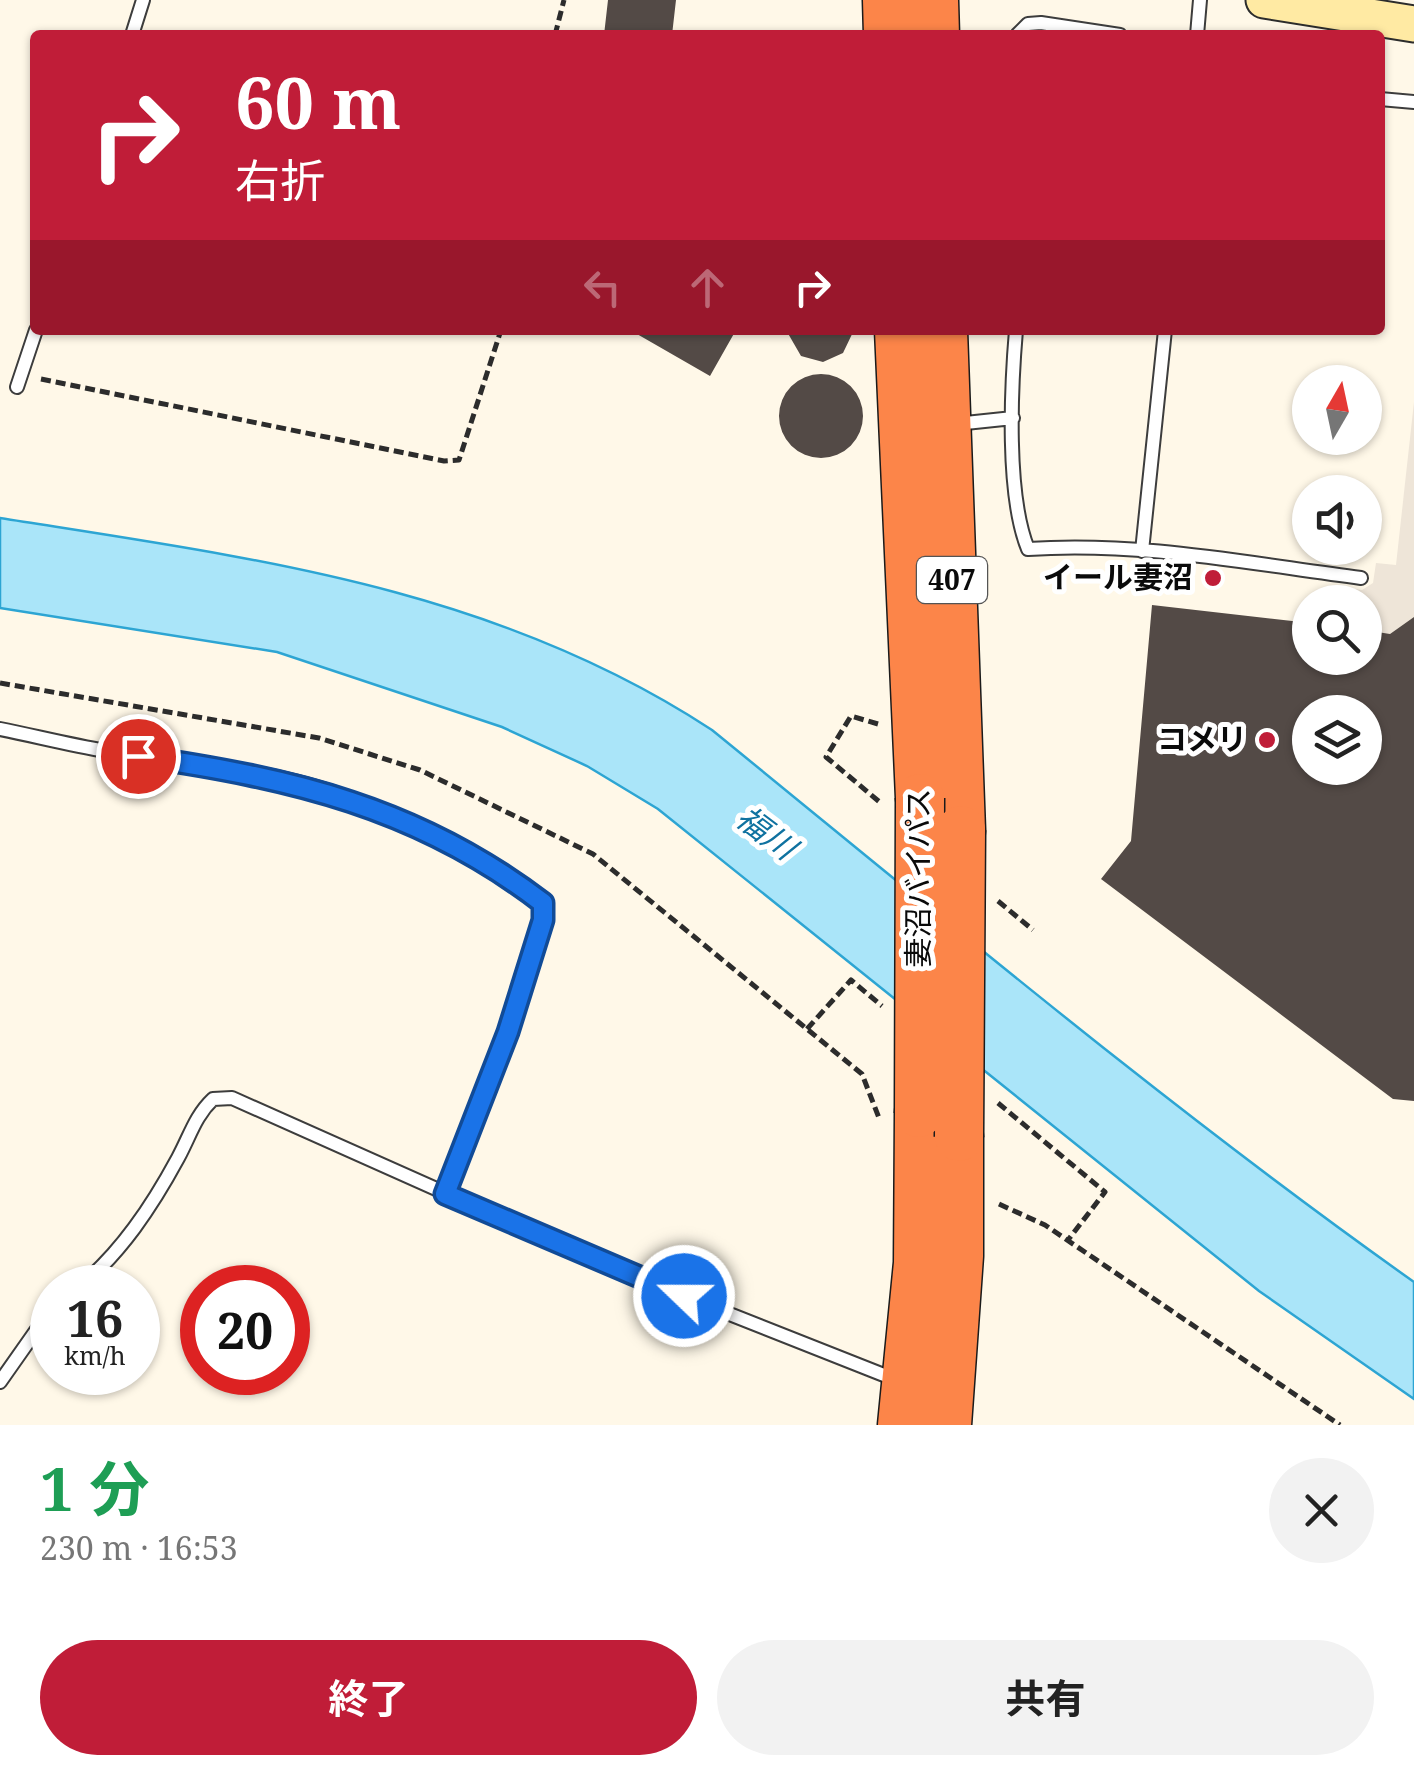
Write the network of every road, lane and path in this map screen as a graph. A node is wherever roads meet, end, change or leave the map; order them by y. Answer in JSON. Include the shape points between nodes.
{"nodes":[{"id":1,"x":143,"y":0,"type":"edge"},
{"id":2,"x":564,"y":0,"type":"edge"},
{"id":3,"x":887,"y":0,"type":"edge"},
{"id":4,"x":934,"y":0,"type":"edge"},
{"id":5,"x":1200,"y":0,"type":"edge"},
{"id":6,"x":1264,"y":0,"type":"edge"},
{"id":7,"x":1414,"y":24,"type":"edge"},
{"id":8,"x":134,"y":30,"type":"edge"},
{"id":9,"x":556,"y":30,"type":"edge"},
{"id":10,"x":888,"y":30,"type":"edge"},
{"id":11,"x":935,"y":30,"type":"edge"},
{"id":12,"x":1021,"y":30,"type":"edge"},
{"id":13,"x":1088,"y":30,"type":"edge"},
{"id":14,"x":1197,"y":30,"type":"edge"},
{"id":15,"x":1385,"y":99,"type":"edge"},
{"id":16,"x":1412,"y":102,"type":"edge"},
{"id":17,"x":34,"y":335,"type":"edge"},
{"id":18,"x":498,"y":335,"type":"edge"},
{"id":19,"x":899,"y":335,"type":"edge"},
{"id":20,"x":943,"y":335,"type":"edge"},
{"id":21,"x":1016,"y":335,"type":"edge"},
{"id":22,"x":1165,"y":335,"type":"edge"},
{"id":23,"x":19,"y":381,"type":"joint"},
{"id":24,"x":1013,"y":418,"type":"junction"},
{"id":25,"x":946,"y":425,"type":"junction"},
{"id":26,"x":1142,"y":551,"type":"junction"},
{"id":27,"x":1361,"y":578,"type":"dead end"},
{"id":28,"x":0,"y":729,"type":"edge"},
{"id":29,"x":851,"y":980,"type":"dead end"},
{"id":30,"x":808,"y":1029,"type":"dead end"},
{"id":31,"x":1105,"y":1192,"type":"dead end"},
{"id":32,"x":445,"y":1194,"type":"junction"},
{"id":33,"x":984,"y":1202,"type":"dead end"},
{"id":34,"x":1068,"y":1240,"type":"junction"},
{"id":35,"x":103,"y":1265,"type":"edge"},
{"id":36,"x":30,"y":1339,"type":"edge"},
{"id":37,"x":0,"y":1382,"type":"edge"},
{"id":38,"x":928,"y":1398,"type":"edge"},
{"id":39,"x":1340,"y":1425,"type":"edge"}],
"edges":[{"from":1,"to":8,"type":"lane"},
{"from":2,"to":9,"type":"path"},
{"from":3,"to":10,"type":"highway"},
{"from":4,"to":11,"type":"highway"},
{"from":5,"to":14,"type":"lane"},
{"from":6,"to":7,"type":"street"},
{"from":12,"to":13,"type":"lane","via":[[1042,23]]},
{"from":15,"to":16,"type":"lane"},
{"from":17,"to":23,"type":"lane"},
{"from":18,"to":23,"type":"path","via":[[458,460]]},
{"from":19,"to":38,"type":"highway","name":"妻沼バイパス","number":"407","bridge":true,"via":[[920,798],[919,1247]]},
{"from":20,"to":25,"type":"highway","name":"妻沼バイパス","number":"407"},
{"from":21,"to":24,"type":"lane"},
{"from":22,"to":26,"type":"lane"},
{"from":24,"to":25,"type":"lane"},
{"from":24,"to":26,"type":"lane","via":[[1020,530],[1028,549]]},
{"from":25,"to":38,"type":"highway","name":"妻沼バイパス","number":"407","bridge":true,"via":[[961,830],[959,1137]]},
{"from":26,"to":27,"type":"lane"},
{"from":28,"to":32,"type":"lane","via":[[332,792],[396,818],[543,903],[508,1032]]},
{"from":29,"to":30,"type":"path"},
{"from":31,"to":34,"type":"path"},
{"from":32,"to":35,"type":"lane","via":[[232,1098],[214,1099],[198,1113],[144,1216]]},
{"from":32,"to":38,"type":"lane"},
{"from":33,"to":34,"type":"path","via":[[1007,1206]]},
{"from":34,"to":39,"type":"path"},
{"from":36,"to":37,"type":"lane"}]}
